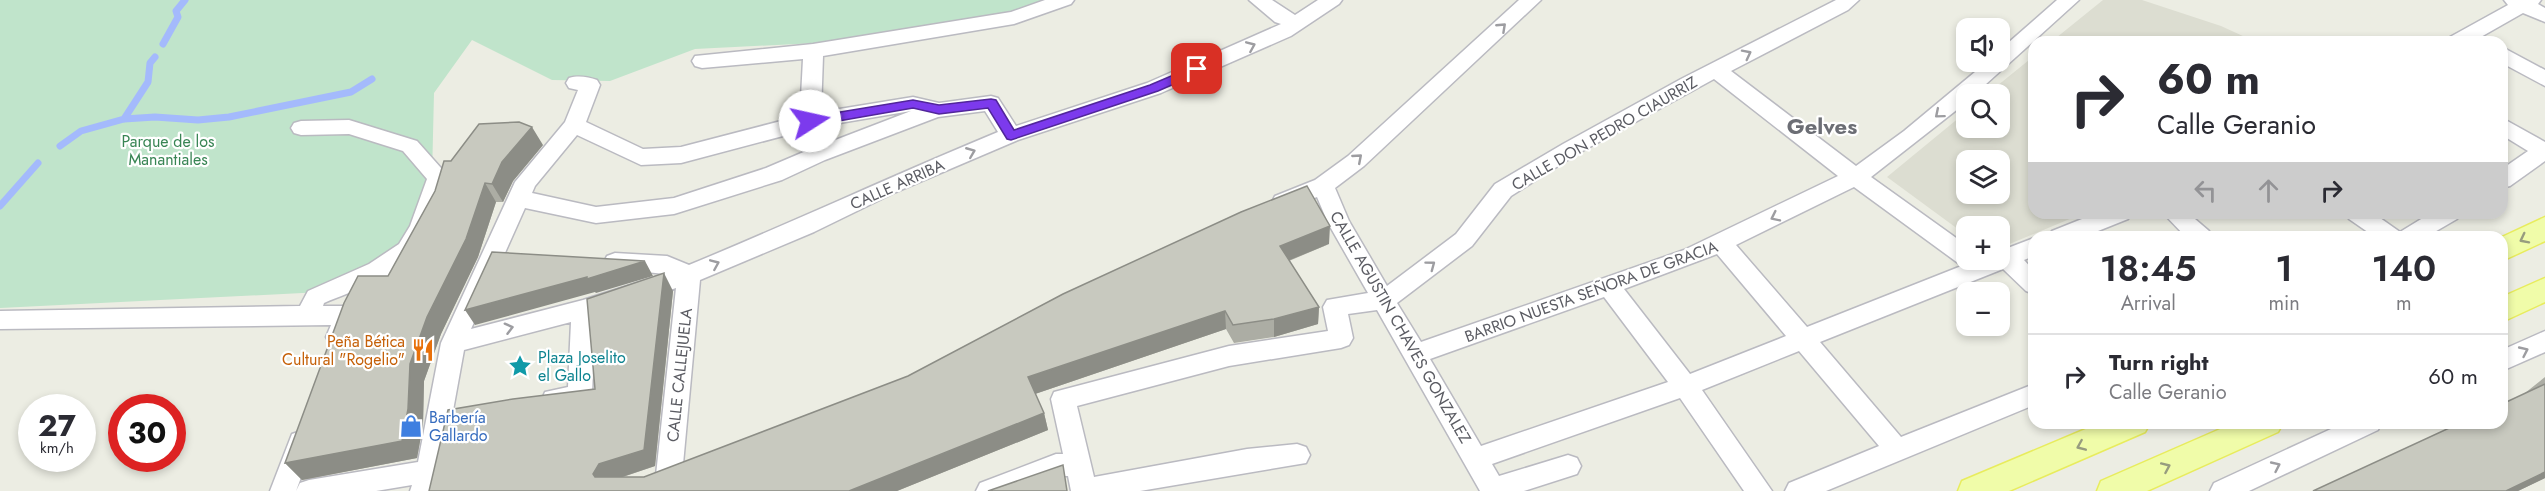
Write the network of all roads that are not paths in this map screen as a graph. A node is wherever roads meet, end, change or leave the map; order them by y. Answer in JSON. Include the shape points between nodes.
{"nodes":[{"id":1,"x":1064,"y":0,"type":"edge"},
{"id":2,"x":1259,"y":0,"type":"edge"},
{"id":3,"x":1332,"y":0,"type":"edge"},
{"id":4,"x":1531,"y":0,"type":"edge"},
{"id":5,"x":1849,"y":0,"type":"edge"},
{"id":6,"x":2068,"y":0,"type":"edge"},
{"id":7,"x":2523,"y":2,"type":"edge"},
{"id":8,"x":2545,"y":16,"type":"edge"},
{"id":9,"x":1297,"y":22,"type":"junction"},
{"id":10,"x":2475,"y":36,"type":"edge"},
{"id":11,"x":813,"y":51,"type":"junction"},
{"id":12,"x":2010,"y":51,"type":"edge"},
{"id":13,"x":2508,"y":57,"type":"edge"},
{"id":14,"x":702,"y":61,"type":"dead end"},
{"id":15,"x":1716,"y":70,"type":"junction"},
{"id":16,"x":1986,"y":72,"type":"edge"},
{"id":17,"x":2545,"y":79,"type":"edge"},
{"id":18,"x":583,"y":84,"type":"dead end"},
{"id":19,"x":939,"y":110,"type":"junction"},
{"id":20,"x":810,"y":121,"type":"junction"},
{"id":21,"x":574,"y":125,"type":"junction"},
{"id":22,"x":301,"y":128,"type":"dead end"},
{"id":23,"x":2508,"y":128,"type":"edge"},
{"id":24,"x":1011,"y":135,"type":"junction"},
{"id":25,"x":2545,"y":150,"type":"edge"},
{"id":26,"x":817,"y":155,"type":"junction"},
{"id":27,"x":2508,"y":176,"type":"edge"},
{"id":28,"x":1855,"y":177,"type":"junction"},
{"id":29,"x":1323,"y":186,"type":"junction"},
{"id":30,"x":519,"y":198,"type":"junction"},
{"id":31,"x":1263,"y":210,"type":"edge"},
{"id":32,"x":2105,"y":219,"type":"edge"},
{"id":33,"x":2181,"y":219,"type":"edge"},
{"id":34,"x":2366,"y":219,"type":"edge"},
{"id":35,"x":2439,"y":219,"type":"edge"},
{"id":36,"x":2545,"y":228,"type":"edge"},
{"id":37,"x":2075,"y":231,"type":"edge"},
{"id":38,"x":2194,"y":231,"type":"edge"},
{"id":39,"x":2382,"y":231,"type":"edge"},
{"id":40,"x":2418,"y":231,"type":"edge"},
{"id":41,"x":1722,"y":244,"type":"junction"},
{"id":42,"x":2508,"y":247,"type":"edge"},
{"id":43,"x":1956,"y":249,"type":"edge"},
{"id":44,"x":2028,"y":250,"type":"edge"},
{"id":45,"x":494,"y":255,"type":"junction"},
{"id":46,"x":517,"y":256,"type":"edge"},
{"id":47,"x":2010,"y":257,"type":"edge"},
{"id":48,"x":598,"y":261,"type":"edge"},
{"id":49,"x":2010,"y":261,"type":"edge"},
{"id":50,"x":1956,"y":269,"type":"edge"},
{"id":51,"x":689,"y":275,"type":"junction"},
{"id":52,"x":2028,"y":279,"type":"edge"},
{"id":53,"x":1608,"y":285,"type":"junction"},
{"id":54,"x":2545,"y":289,"type":"edge"},
{"id":55,"x":1385,"y":300,"type":"junction"},
{"id":56,"x":2508,"y":307,"type":"edge"},
{"id":57,"x":583,"y":309,"type":"junction"},
{"id":58,"x":307,"y":315,"type":"junction"},
{"id":59,"x":0,"y":320,"type":"edge"},
{"id":60,"x":1803,"y":339,"type":"junction"},
{"id":61,"x":2545,"y":341,"type":"edge"},
{"id":62,"x":453,"y":343,"type":"junction"},
{"id":63,"x":1416,"y":354,"type":"junction"},
{"id":64,"x":2508,"y":358,"type":"edge"},
{"id":65,"x":330,"y":359,"type":"edge"},
{"id":66,"x":1685,"y":386,"type":"junction"},
{"id":67,"x":2028,"y":396,"type":"edge"},
{"id":68,"x":533,"y":403,"type":"edge"},
{"id":69,"x":307,"y":425,"type":"edge"},
{"id":70,"x":2120,"y":429,"type":"edge"},
{"id":71,"x":2253,"y":429,"type":"edge"},
{"id":72,"x":2356,"y":429,"type":"edge"},
{"id":73,"x":1897,"y":450,"type":"junction"},
{"id":74,"x":1297,"y":455,"type":"dead end"},
{"id":75,"x":1476,"y":459,"type":"junction"},
{"id":76,"x":1079,"y":464,"type":"junction"},
{"id":77,"x":692,"y":466,"type":"edge"},
{"id":78,"x":1568,"y":466,"type":"dead end"},
{"id":79,"x":426,"y":481,"type":"edge"},
{"id":80,"x":1084,"y":490,"type":"edge"},
{"id":81,"x":1494,"y":490,"type":"edge"},
{"id":82,"x":283,"y":491,"type":"edge"},
{"id":83,"x":309,"y":491,"type":"edge"},
{"id":84,"x":989,"y":491,"type":"edge"},
{"id":85,"x":1759,"y":491,"type":"edge"},
{"id":86,"x":1797,"y":491,"type":"edge"},
{"id":87,"x":1974,"y":491,"type":"edge"},
{"id":88,"x":2113,"y":491,"type":"edge"},
{"id":89,"x":2223,"y":491,"type":"edge"}],
"edges":[{"from":1,"to":11,"type":"street","via":[[1014,18]]},
{"from":2,"to":9,"type":"street","via":[[1282,17]]},
{"from":3,"to":9,"type":"street","name":"CALLE ARRIBA"},
{"from":29,"to":4,"type":"street","one_way":true,"via":[[1356,161]]},
{"from":15,"to":5,"type":"street","name":"CALLE DON PEDRO CIAURRIZ","one_way":true},
{"from":6,"to":12,"type":"street","name":"BARRIO NUESTA SEÑORA DE GRACIA"},
{"from":7,"to":8,"type":"street"},
{"from":7,"to":10,"type":"street"},
{"from":24,"to":9,"type":"street","name":"CALLE ARRIBA","one_way":true,"via":[[1154,88]]},
{"from":11,"to":14,"type":"street"},
{"from":11,"to":20,"type":"street"},
{"from":13,"to":17,"type":"street"},
{"from":15,"to":28,"type":"street"},
{"from":55,"to":15,"type":"street","name":"CALLE DON PEDRO CIAURRIZ","one_way":true,"via":[[1464,240],[1503,190],[1570,148]]},
{"from":16,"to":28,"type":"street","name":"BARRIO NUESTA SEÑORA DE GRACIA","one_way":true,"via":[[1878,163]]},
{"from":18,"to":21,"type":"street"},
{"from":19,"to":20,"type":"street","via":[[913,104]]},
{"from":19,"to":24,"type":"street","via":[[991,103]]},
{"from":19,"to":26,"type":"street"},
{"from":20,"to":21,"type":"street","via":[[681,155],[641,157]]},
{"from":20,"to":26,"type":"street"},
{"from":21,"to":30,"type":"street","via":[[526,182]]},
{"from":22,"to":58,"type":"street","via":[[349,127],[410,146],[438,177],[426,214],[407,249],[375,271],[316,297]]},
{"from":23,"to":25,"type":"street"},
{"from":51,"to":24,"type":"street","name":"CALLE ARRIBA","one_way":true},
{"from":25,"to":27,"type":"street"},
{"from":26,"to":30,"type":"street","via":[[774,174],[674,206],[596,215]]},
{"from":28,"to":41,"type":"street","name":"BARRIO NUESTA SEÑORA DE GRACIA","one_way":true},
{"from":28,"to":43,"type":"street"},
{"from":29,"to":31,"type":"street"},
{"from":29,"to":55,"type":"street","name":"CALLE AGUSTIN CHAVES GONZALEZ","via":[[1339,223]]},
{"from":30,"to":45,"type":"street"},
{"from":32,"to":37,"type":"street"},
{"from":33,"to":38,"type":"street"},
{"from":34,"to":39,"type":"street"},
{"from":35,"to":40,"type":"street"},
{"from":36,"to":42,"type":"main road","one_way":true},
{"from":41,"to":53,"type":"street","name":"BARRIO NUESTA SEÑORA DE GRACIA"},
{"from":41,"to":60,"type":"street"},
{"from":44,"to":47,"type":"street"},
{"from":45,"to":46,"type":"street"},
{"from":45,"to":62,"type":"street"},
{"from":48,"to":51,"type":"street","via":[[667,265]]},
{"from":49,"to":52,"type":"street"},
{"from":50,"to":60,"type":"street"},
{"from":51,"to":57,"type":"street","name":"CALLE ARRIBA"},
{"from":51,"to":77,"type":"street","name":"CALLE CALLEJUELA","via":[[660,478]]},
{"from":53,"to":63,"type":"street","name":"BARRIO NUESTA SEÑORA DE GRACIA"},
{"from":53,"to":66,"type":"street"},
{"from":54,"to":56,"type":"main road"},
{"from":55,"to":63,"type":"street","name":"CALLE AGUSTIN CHAVES GONZALEZ"},
{"from":55,"to":76,"type":"street","via":[[1335,307],[1341,338],[1229,356],[1063,399]]},
{"from":62,"to":57,"type":"street","name":"CALLE ARRIBA","one_way":true},
{"from":57,"to":68,"type":"street","via":[[580,395]]},
{"from":58,"to":59,"type":"street"},
{"from":58,"to":65,"type":"street","via":[[346,315]]},
{"from":60,"to":66,"type":"street"},
{"from":60,"to":73,"type":"street"},
{"from":64,"to":61,"type":"street","one_way":true},
{"from":62,"to":79,"type":"street","via":[[451,416]]},
{"from":63,"to":75,"type":"street","name":"CALLE AGUSTIN CHAVES GONZALEZ"},
{"from":66,"to":75,"type":"street"},
{"from":66,"to":85,"type":"street"},
{"from":67,"to":73,"type":"street"},
{"from":69,"to":82,"type":"street"},
{"from":70,"to":87,"type":"main road","one_way":true},
{"from":88,"to":71,"type":"main road","one_way":true},
{"from":89,"to":72,"type":"street","one_way":true},
{"from":73,"to":86,"type":"street"},
{"from":74,"to":80,"type":"street","via":[[1247,460]]},
{"from":75,"to":81,"type":"street","name":"CALLE AGUSTIN CHAVES GONZALEZ"},
{"from":76,"to":80,"type":"street"},
{"from":76,"to":84,"type":"street","via":[[1056,465]]},
{"from":78,"to":81,"type":"street"},
{"from":79,"to":83,"type":"street"}]}
